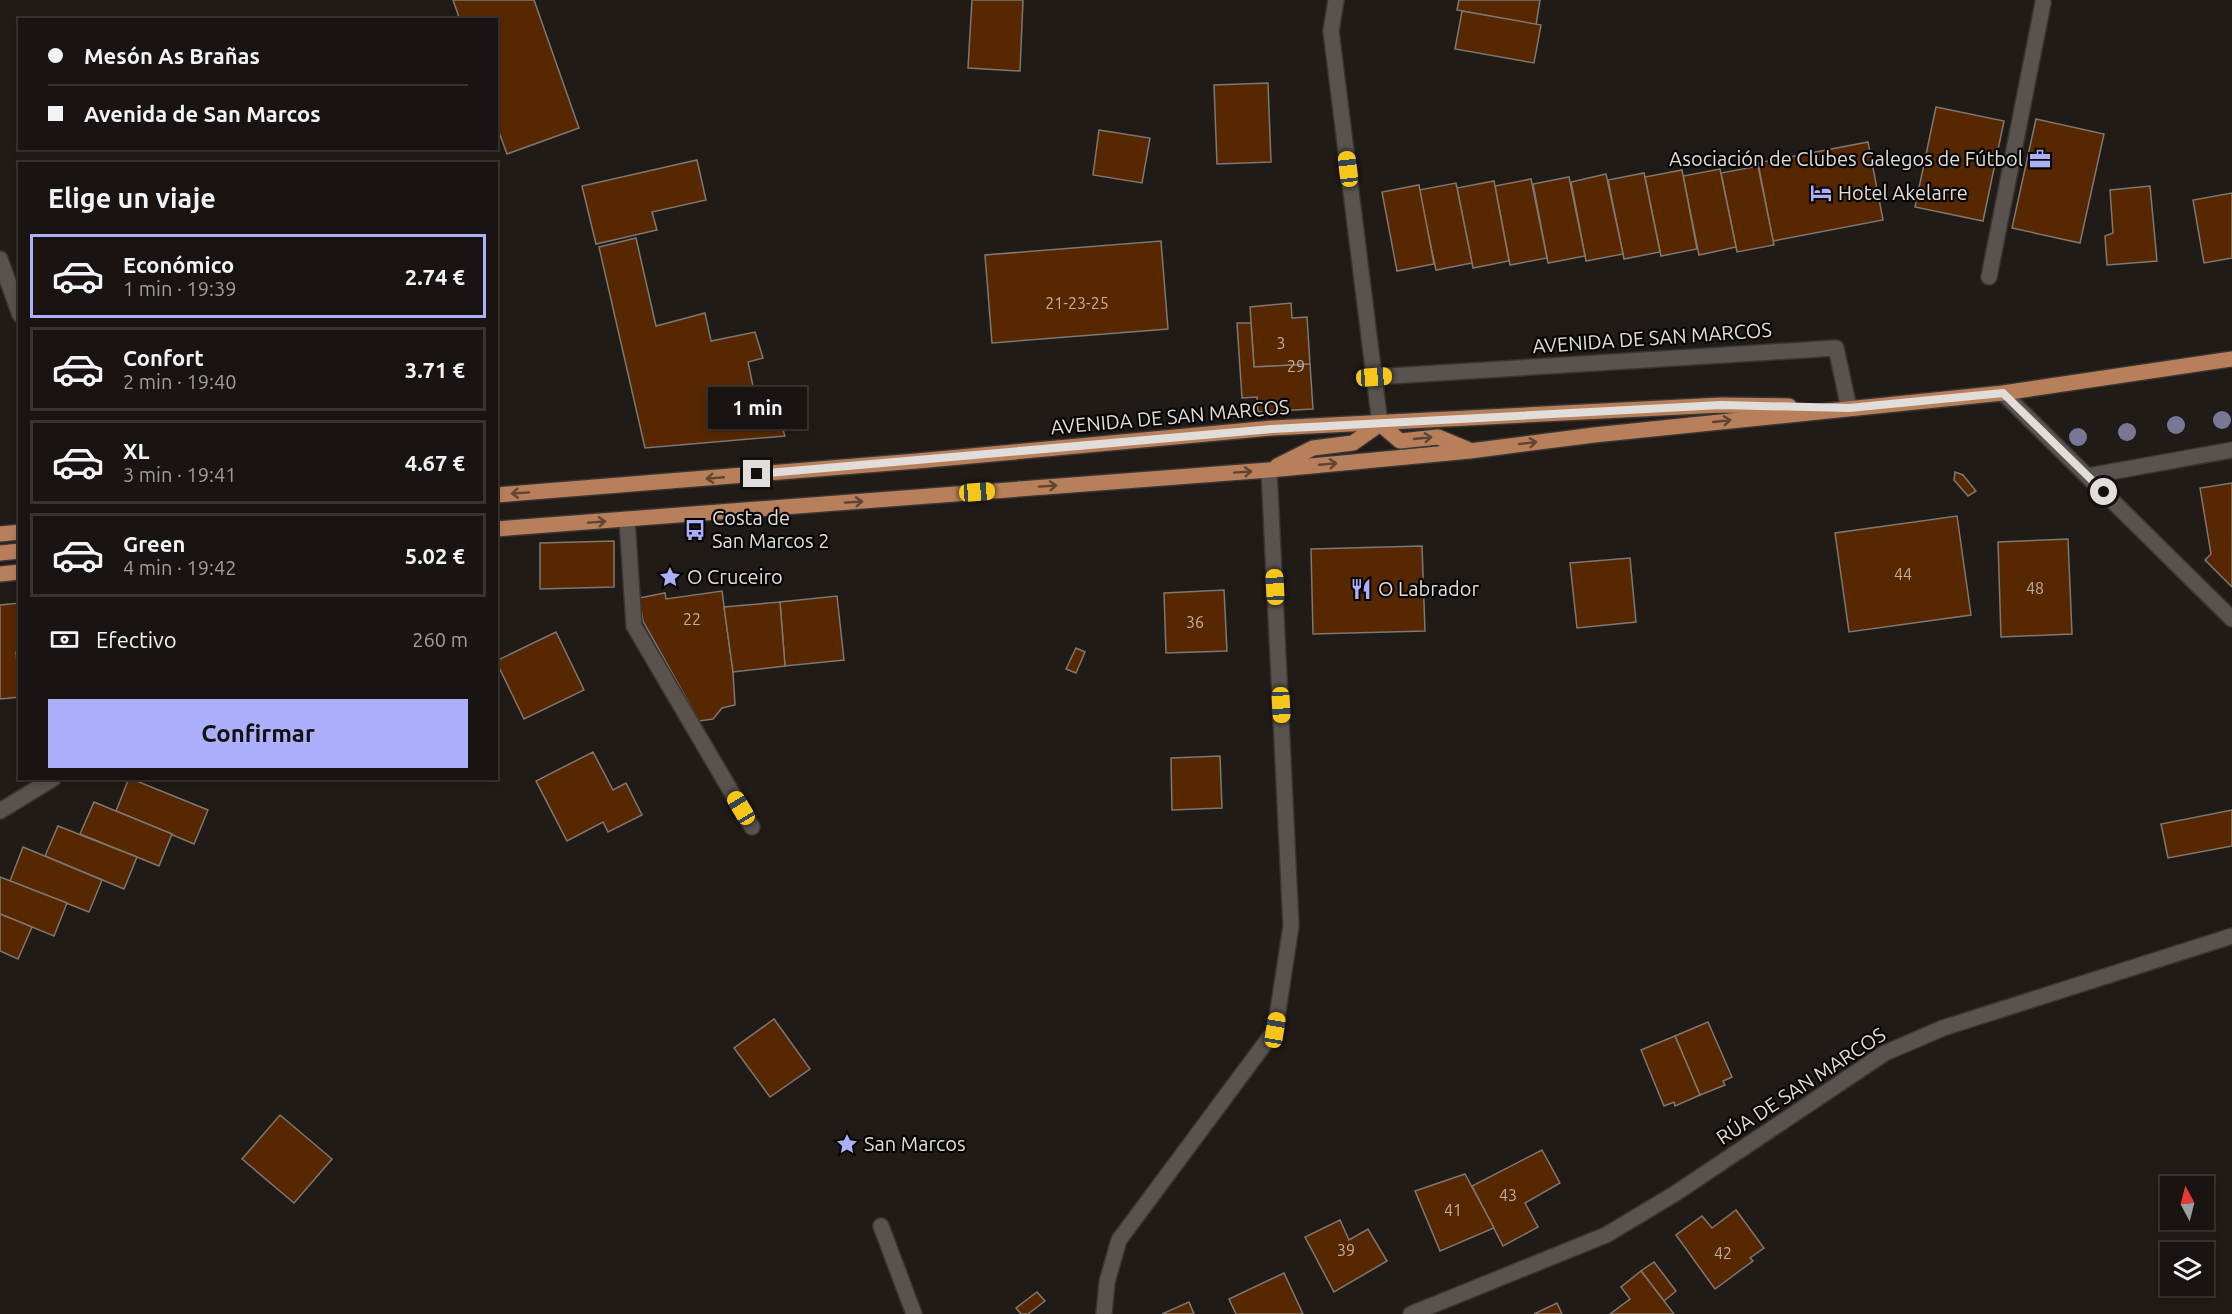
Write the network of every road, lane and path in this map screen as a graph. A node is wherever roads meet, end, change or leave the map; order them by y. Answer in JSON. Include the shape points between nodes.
{"nodes":[{"id":1,"x":1336,"y":0,"type":"edge"},
{"id":2,"x":2043,"y":3,"type":"dead end"},
{"id":3,"x":0,"y":259,"type":"edge"},
{"id":4,"x":1989,"y":277,"type":"dead end"},
{"id":5,"x":18,"y":309,"type":"edge"},
{"id":6,"x":2232,"y":359,"type":"edge"},
{"id":7,"x":1374,"y":377,"type":"junction"},
{"id":8,"x":2003,"y":393,"type":"junction"},
{"id":9,"x":1849,"y":408,"type":"junction"},
{"id":10,"x":1380,"y":424,"type":"junction"},
{"id":11,"x":2232,"y":450,"type":"edge"},
{"id":12,"x":1470,"y":451,"type":"junction"},
{"id":13,"x":1269,"y":470,"type":"junction"},
{"id":14,"x":2088,"y":476,"type":"junction"},
{"id":15,"x":498,"y":495,"type":"edge"},
{"id":16,"x":627,"y":519,"type":"junction"},
{"id":17,"x":498,"y":529,"type":"edge"},
{"id":18,"x":18,"y":532,"type":"edge"},
{"id":19,"x":0,"y":534,"type":"edge"},
{"id":20,"x":18,"y":551,"type":"edge"},
{"id":21,"x":0,"y":553,"type":"edge"},
{"id":22,"x":18,"y":572,"type":"edge"},
{"id":23,"x":0,"y":574,"type":"edge"},
{"id":24,"x":2232,"y":619,"type":"edge"},
{"id":25,"x":51,"y":780,"type":"edge"},
{"id":26,"x":0,"y":811,"type":"edge"},
{"id":27,"x":752,"y":827,"type":"dead end"},
{"id":28,"x":2232,"y":936,"type":"edge"},
{"id":29,"x":881,"y":1226,"type":"dead end"},
{"id":30,"x":914,"y":1314,"type":"edge"},
{"id":31,"x":1104,"y":1314,"type":"edge"},
{"id":32,"x":1412,"y":1314,"type":"edge"}],
"edges":[{"from":1,"to":7,"type":"street","via":[[1331,31]]},
{"from":2,"to":4,"type":"street"},
{"from":3,"to":5,"type":"street"},
{"from":6,"to":8,"type":"main road","name":"AVENIDA DE SAN MARCOS"},
{"from":7,"to":9,"type":"street","name":"AVENIDA DE SAN MARCOS","via":[[1836,348]]},
{"from":7,"to":10,"type":"street"},
{"from":8,"to":9,"type":"main road","name":"AVENIDA DE SAN MARCOS"},
{"from":8,"to":14,"type":"street"},
{"from":9,"to":10,"type":"main road","name":"AVENIDA DE SAN MARCOS","via":[[1721,405]]},
{"from":12,"to":9,"type":"main road","name":"AVENIDA DE SAN MARCOS","one_way":true},
{"from":10,"to":12,"type":"main road","one_way":true,"via":[[1400,441],[1438,436]]},
{"from":10,"to":13,"type":"main road","via":[[1353,443],[1313,448]]},
{"from":10,"to":15,"type":"main road","name":"AVENIDA DE SAN MARCOS","one_way":true,"via":[[1272,429]]},
{"from":11,"to":14,"type":"street"},
{"from":13,"to":12,"type":"main road","name":"AVENIDA DE SAN MARCOS","one_way":true},
{"from":16,"to":13,"type":"main road","name":"AVENIDA DE SAN MARCOS","one_way":true},
{"from":13,"to":31,"type":"street","via":[[1291,926],[1275,1030],[1119,1240],[1107,1282]]},
{"from":14,"to":24,"type":"street"},
{"from":17,"to":16,"type":"main road","name":"AVENIDA DE SAN MARCOS","one_way":true},
{"from":16,"to":27,"type":"street","via":[[634,626]]},
{"from":18,"to":19,"type":"main road"},
{"from":20,"to":21,"type":"main road"},
{"from":22,"to":23,"type":"main road"},
{"from":25,"to":26,"type":"street"},
{"from":28,"to":32,"type":"street","name":"RÚA DE SAN MARCOS","via":[[1913,1039],[1885,1053],[1676,1193],[1606,1235]]},
{"from":29,"to":30,"type":"street"}]}
